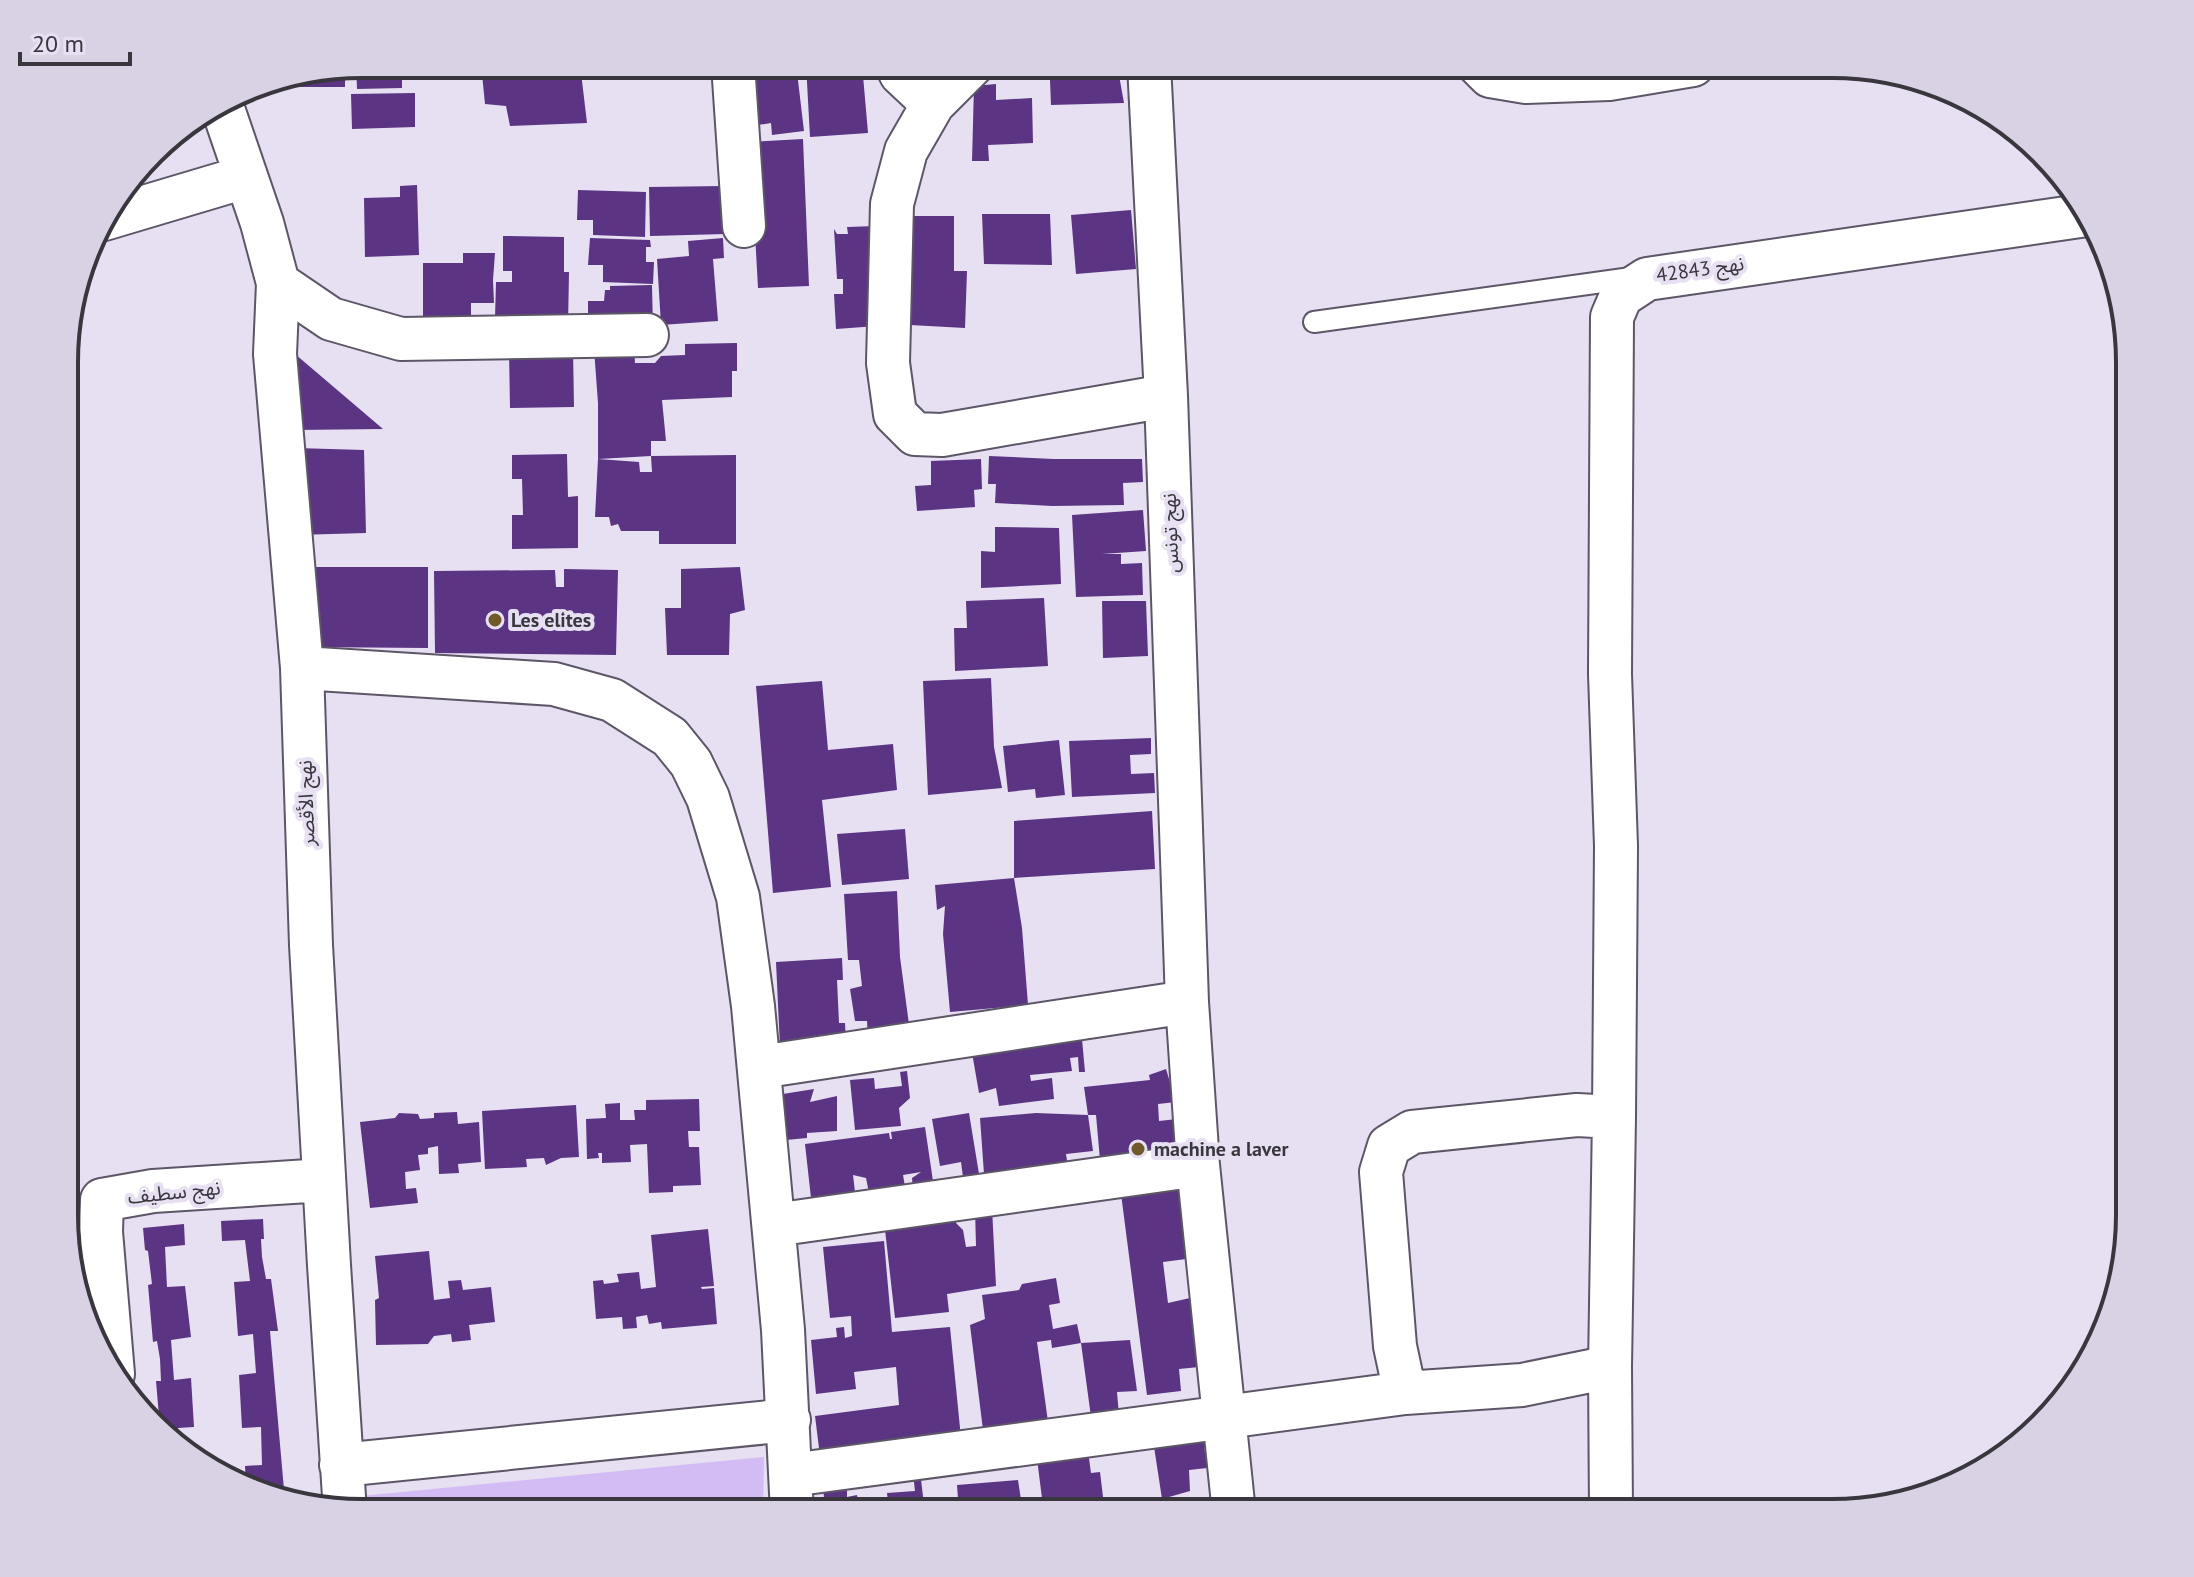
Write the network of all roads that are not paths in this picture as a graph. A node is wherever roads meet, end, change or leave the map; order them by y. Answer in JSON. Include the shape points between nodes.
{"nodes":[{"id":1,"x":734,"y":78,"type":"edge"},
{"id":2,"x":905,"y":78,"type":"edge"},
{"id":3,"x":959,"y":78,"type":"edge"},
{"id":4,"x":1150,"y":78,"type":"edge"},
{"id":5,"x":1502,"y":78,"type":"edge"},
{"id":6,"x":1615,"y":78,"type":"edge"},
{"id":7,"x":933,"y":104,"type":"junction"},
{"id":8,"x":224,"y":114,"type":"edge"},
{"id":9,"x":245,"y":177,"type":"junction"},
{"id":10,"x":120,"y":214,"type":"edge"},
{"id":11,"x":2076,"y":217,"type":"edge"},
{"id":12,"x":2076,"y":217,"type":"edge"},
{"id":13,"x":744,"y":226,"type":"dead end"},
{"id":14,"x":278,"y":283,"type":"junction"},
{"id":15,"x":1314,"y":322,"type":"dead end"},
{"id":16,"x":647,"y":335,"type":"dead end"},
{"id":17,"x":1166,"y":396,"type":"junction"},
{"id":18,"x":302,"y":668,"type":"junction"},
{"id":19,"x":1187,"y":1002,"type":"junction"},
{"id":20,"x":760,"y":1067,"type":"junction"},
{"id":21,"x":1614,"y":1117,"type":"junction"},
{"id":22,"x":1198,"y":1165,"type":"junction"},
{"id":23,"x":324,"y":1180,"type":"junction"},
{"id":24,"x":84,"y":1201,"type":"edge"},
{"id":25,"x":774,"y":1225,"type":"junction"},
{"id":26,"x":111,"y":1347,"type":"edge"},
{"id":27,"x":1610,"y":1367,"type":"junction"},
{"id":28,"x":1405,"y":1393,"type":"junction"},
{"id":29,"x":1224,"y":1416,"type":"junction"},
{"id":30,"x":789,"y":1420,"type":"junction"},
{"id":31,"x":341,"y":1465,"type":"junction"},
{"id":32,"x":792,"y":1494,"type":"edge"},
{"id":33,"x":344,"y":1498,"type":"edge"},
{"id":34,"x":1233,"y":1499,"type":"edge"},
{"id":35,"x":1611,"y":1499,"type":"edge"}],
"edges":[{"from":1,"to":13,"type":"street"},
{"from":2,"to":7,"type":"street"},
{"from":3,"to":7,"type":"street"},
{"from":4,"to":17,"type":"street","name":"نهج تونس"},
{"from":5,"to":6,"type":"street"},
{"from":7,"to":17,"type":"street","via":[[906,151],[892,204],[888,363],[895,414],[915,434],[942,435]]},
{"from":8,"to":9,"type":"street","name":"نهج الأقصر"},
{"from":9,"to":10,"type":"street"},
{"from":9,"to":14,"type":"street","name":"نهج الأقصر"},
{"from":11,"to":15,"type":"lane","name":"نهج 42843"},
{"from":12,"to":21,"type":"street","via":[[1647,279],[1621,296],[1612,317]]},
{"from":14,"to":16,"type":"street","via":[[331,319],[401,339]]},
{"from":14,"to":18,"type":"street","name":"نهج الأقصر","via":[[275,354]]},
{"from":17,"to":19,"type":"street","name":"نهج تونس"},
{"from":18,"to":20,"type":"street","via":[[554,684],[612,700],[670,737],[691,763],[708,798],[738,897]]},
{"from":18,"to":23,"type":"street","name":"نهج الأقصر"},
{"from":19,"to":20,"type":"street"},
{"from":19,"to":22,"type":"street","name":"نهج تونس"},
{"from":20,"to":25,"type":"street"},
{"from":21,"to":27,"type":"street"},
{"from":21,"to":28,"type":"street","via":[[1577,1115],[1412,1132],[1389,1146],[1381,1172],[1395,1346]]},
{"from":22,"to":25,"type":"street"},
{"from":22,"to":29,"type":"street","name":"نهج تونس"},
{"from":23,"to":24,"type":"street","name":"نهج سطيف"},
{"from":23,"to":31,"type":"street","name":"نهج الأقصر"},
{"from":24,"to":26,"type":"street","name":"نهج سطيف","via":[[101,1232]]},
{"from":25,"to":30,"type":"street"},
{"from":27,"to":28,"type":"street","via":[[1522,1385]]},
{"from":27,"to":35,"type":"street"},
{"from":28,"to":29,"type":"street"},
{"from":29,"to":32,"type":"street"},
{"from":29,"to":34,"type":"street","name":"نهج تونس"},
{"from":30,"to":31,"type":"street"},
{"from":30,"to":32,"type":"street"},
{"from":31,"to":33,"type":"street","name":"نهج الأقصر"}]}
